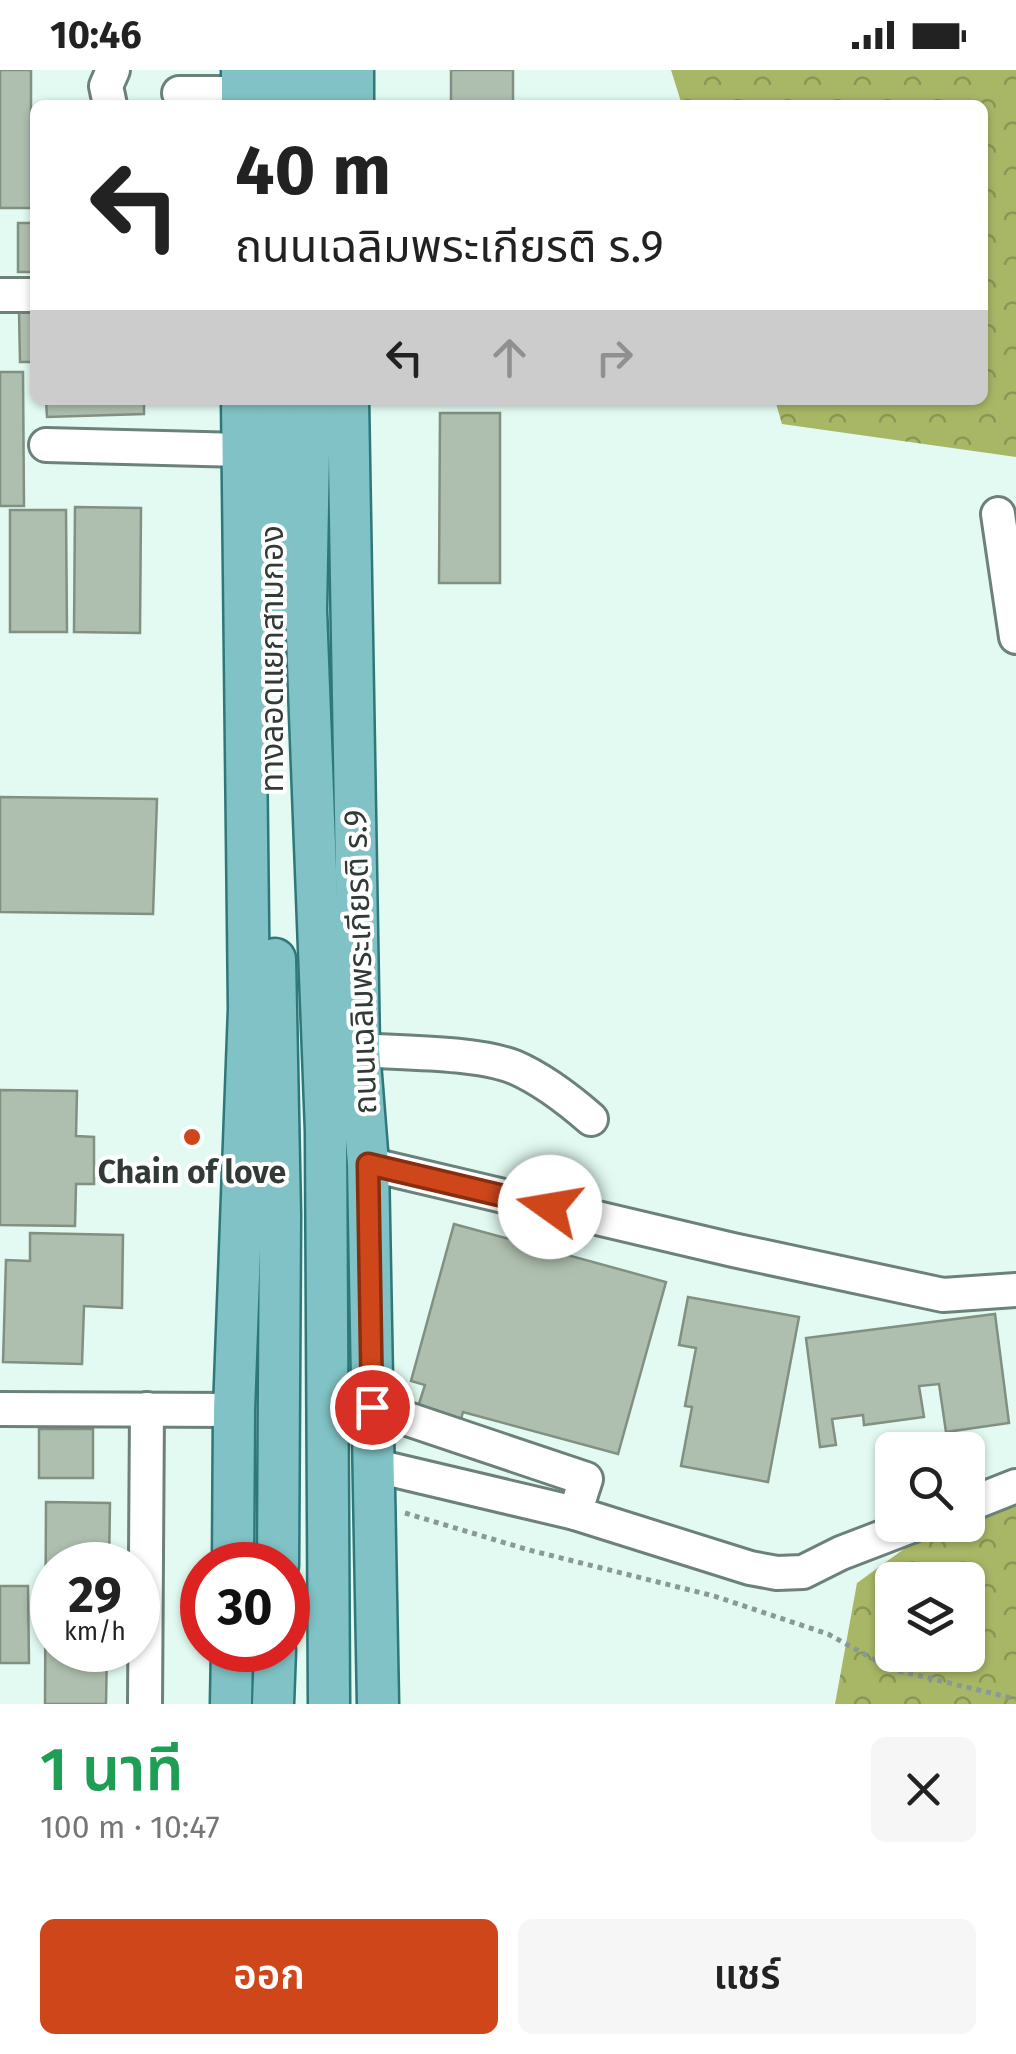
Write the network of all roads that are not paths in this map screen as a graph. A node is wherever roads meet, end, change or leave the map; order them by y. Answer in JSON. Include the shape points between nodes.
{"nodes":[{"id":1,"x":112,"y":70,"type":"edge"},
{"id":2,"x":278,"y":70,"type":"edge"},
{"id":3,"x":314,"y":70,"type":"edge"},
{"id":4,"x":353,"y":70,"type":"edge"},
{"id":5,"x":175,"y":89,"type":"edge"},
{"id":6,"x":251,"y":93,"type":"edge"},
{"id":7,"x":109,"y":100,"type":"edge"},
{"id":8,"x":314,"y":100,"type":"edge"},
{"id":9,"x":352,"y":100,"type":"edge"},
{"id":10,"x":0,"y":295,"type":"edge"},
{"id":11,"x":30,"y":295,"type":"edge"},
{"id":12,"x":242,"y":405,"type":"edge"},
{"id":13,"x":274,"y":405,"type":"edge"},
{"id":14,"x":310,"y":405,"type":"edge"},
{"id":15,"x":348,"y":405,"type":"edge"},
{"id":16,"x":46,"y":445,"type":"dead end"},
{"id":17,"x":242,"y":450,"type":"junction"},
{"id":18,"x":998,"y":514,"type":"dead end"},
{"id":19,"x":244,"y":628,"type":"junction"},
{"id":20,"x":352,"y":628,"type":"junction"},
{"id":21,"x":1016,"y":636,"type":"edge"},
{"id":22,"x":318,"y":916,"type":"junction"},
{"id":23,"x":273,"y":918,"type":"junction"},
{"id":24,"x":359,"y":1050,"type":"junction"},
{"id":25,"x":592,"y":1119,"type":"dead end"},
{"id":26,"x":368,"y":1164,"type":"junction"},
{"id":27,"x":1016,"y":1290,"type":"edge"},
{"id":28,"x":372,"y":1407,"type":"junction"},
{"id":29,"x":0,"y":1409,"type":"edge"},
{"id":30,"x":148,"y":1409,"type":"junction"},
{"id":31,"x":234,"y":1410,"type":"junction"},
{"id":32,"x":373,"y":1485,"type":"junction"},
{"id":33,"x":1016,"y":1486,"type":"edge"},
{"id":34,"x":985,"y":1498,"type":"edge"},
{"id":35,"x":575,"y":1513,"type":"junction"},
{"id":36,"x":875,"y":1540,"type":"edge"},
{"id":37,"x":233,"y":1542,"type":"edge"},
{"id":38,"x":278,"y":1542,"type":"edge"},
{"id":39,"x":232,"y":1672,"type":"edge"},
{"id":40,"x":275,"y":1672,"type":"edge"},
{"id":41,"x":145,"y":1704,"type":"edge"},
{"id":42,"x":231,"y":1704,"type":"edge"},
{"id":43,"x":274,"y":1704,"type":"edge"},
{"id":44,"x":329,"y":1704,"type":"edge"},
{"id":45,"x":378,"y":1704,"type":"edge"}],
"edges":[{"from":1,"to":7,"type":"street"},
{"from":2,"to":6,"type":"main road"},
{"from":3,"to":8,"type":"main road"},
{"from":4,"to":9,"type":"main road"},
{"from":5,"to":6,"type":"street"},
{"from":10,"to":11,"type":"street"},
{"from":12,"to":17,"type":"main road"},
{"from":13,"to":23,"type":"main road","name":"ทางลอดแยกสามกอง"},
{"from":14,"to":22,"type":"main road","name":"ทางลอดแยกสามกอง","via":[[306,610]]},
{"from":15,"to":20,"type":"main road","name":"ถนนเฉลิมพระเกียรติ ร.9"},
{"from":16,"to":17,"type":"street"},
{"from":17,"to":19,"type":"main road"},
{"from":18,"to":21,"type":"street"},
{"from":19,"to":23,"type":"main road"},
{"from":19,"to":31,"type":"main road","via":[[250,1010]]},
{"from":20,"to":22,"type":"main road"},
{"from":20,"to":24,"type":"main road","name":"ถนนเฉลิมพระเกียรติ ร.9"},
{"from":22,"to":44,"type":"main road","name":"ถนนเฉลิมพระเกียรติ ร.9"},
{"from":23,"to":38,"type":"main road"},
{"from":24,"to":25,"type":"street","via":[[512,1066]]},
{"from":24,"to":26,"type":"main road","name":"ถนนเฉลิมพระเกียรติ ร.9"},
{"from":26,"to":27,"type":"street","via":[[944,1295]]},
{"from":26,"to":28,"type":"main road","name":"ถนนเฉลิมพระเกียรติ ร.9"},
{"from":28,"to":32,"type":"main road","name":"ถนนเฉลิมพระเกียรติ ร.9"},
{"from":28,"to":35,"type":"street","via":[[586,1479]]},
{"from":29,"to":30,"type":"street"},
{"from":30,"to":31,"type":"street"},
{"from":30,"to":41,"type":"street"},
{"from":31,"to":37,"type":"main road"},
{"from":32,"to":35,"type":"street"},
{"from":32,"to":45,"type":"main road","name":"ถนนเฉลิมพระเกียรติ ร.9"},
{"from":33,"to":34,"type":"street"},
{"from":35,"to":36,"type":"street","via":[[777,1572],[803,1572]]},
{"from":39,"to":42,"type":"main road"},
{"from":40,"to":43,"type":"main road"}]}
